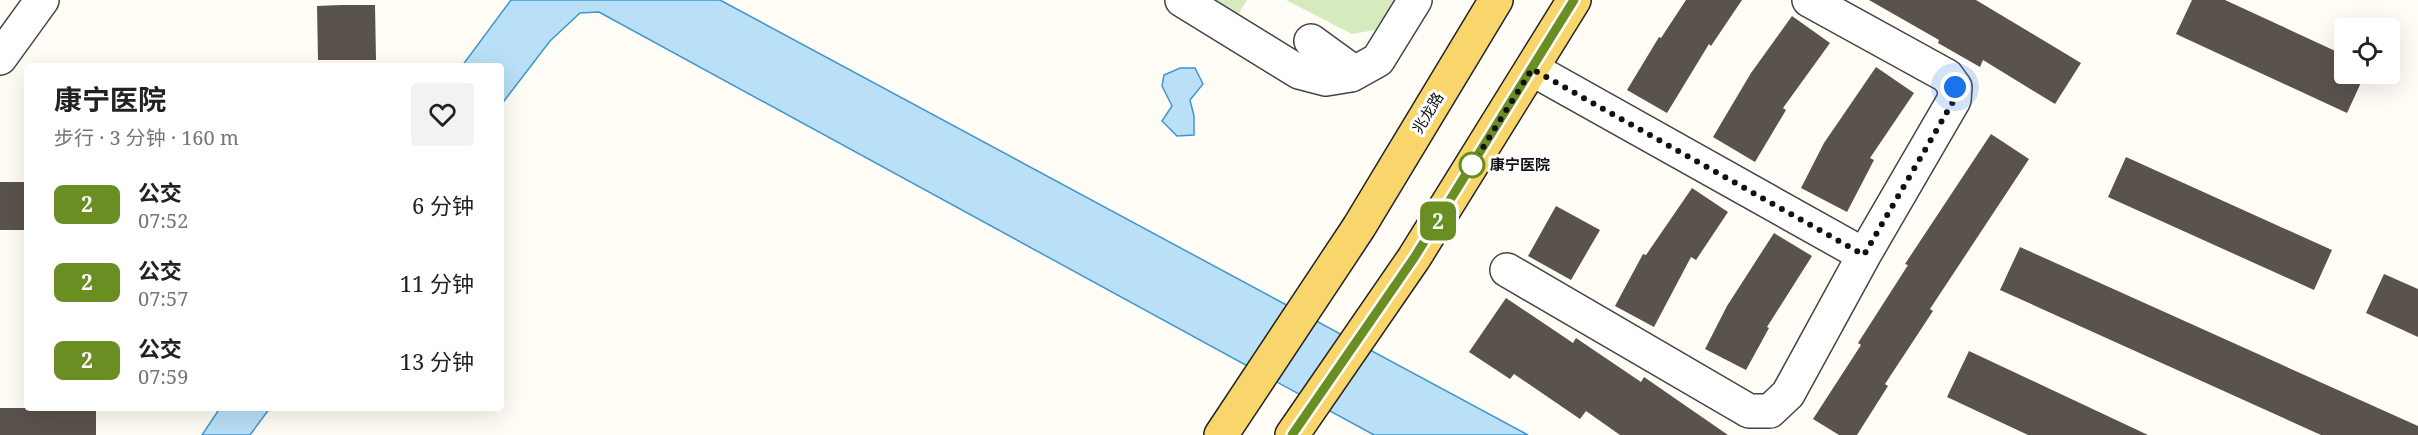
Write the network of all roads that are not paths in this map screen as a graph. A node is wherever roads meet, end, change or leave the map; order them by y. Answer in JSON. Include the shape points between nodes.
{"nodes":[{"id":1,"x":42,"y":0,"type":"edge"},
{"id":2,"x":1182,"y":0,"type":"edge"},
{"id":3,"x":1415,"y":0,"type":"edge"},
{"id":4,"x":1496,"y":0,"type":"edge"},
{"id":5,"x":1574,"y":0,"type":"edge"},
{"id":6,"x":1809,"y":0,"type":"edge"},
{"id":7,"x":1311,"y":41,"type":"dead end"},
{"id":8,"x":0,"y":58,"type":"edge"},
{"id":9,"x":1532,"y":69,"type":"junction"},
{"id":10,"x":1355,"y":73,"type":"junction"},
{"id":11,"x":1864,"y":255,"type":"junction"},
{"id":12,"x":1507,"y":270,"type":"dead end"},
{"id":13,"x":1221,"y":435,"type":"edge"},
{"id":14,"x":1292,"y":435,"type":"edge"}],
"edges":[{"from":1,"to":8,"type":"lane"},
{"from":2,"to":10,"type":"lane","via":[[1299,72],[1326,79]]},
{"from":3,"to":10,"type":"lane","via":[[1378,60]]},
{"from":4,"to":13,"type":"main road","name":"兆龙路","via":[[1359,227]]},
{"from":5,"to":9,"type":"main road"},
{"from":6,"to":11,"type":"lane","via":[[1947,76],[1955,87],[1954,100]]},
{"from":7,"to":10,"type":"lane"},
{"from":9,"to":11,"type":"lane"},
{"from":9,"to":14,"type":"main road","via":[[1414,258]]},
{"from":11,"to":12,"type":"lane","via":[[1788,394],[1770,411],[1749,411]]}]}
